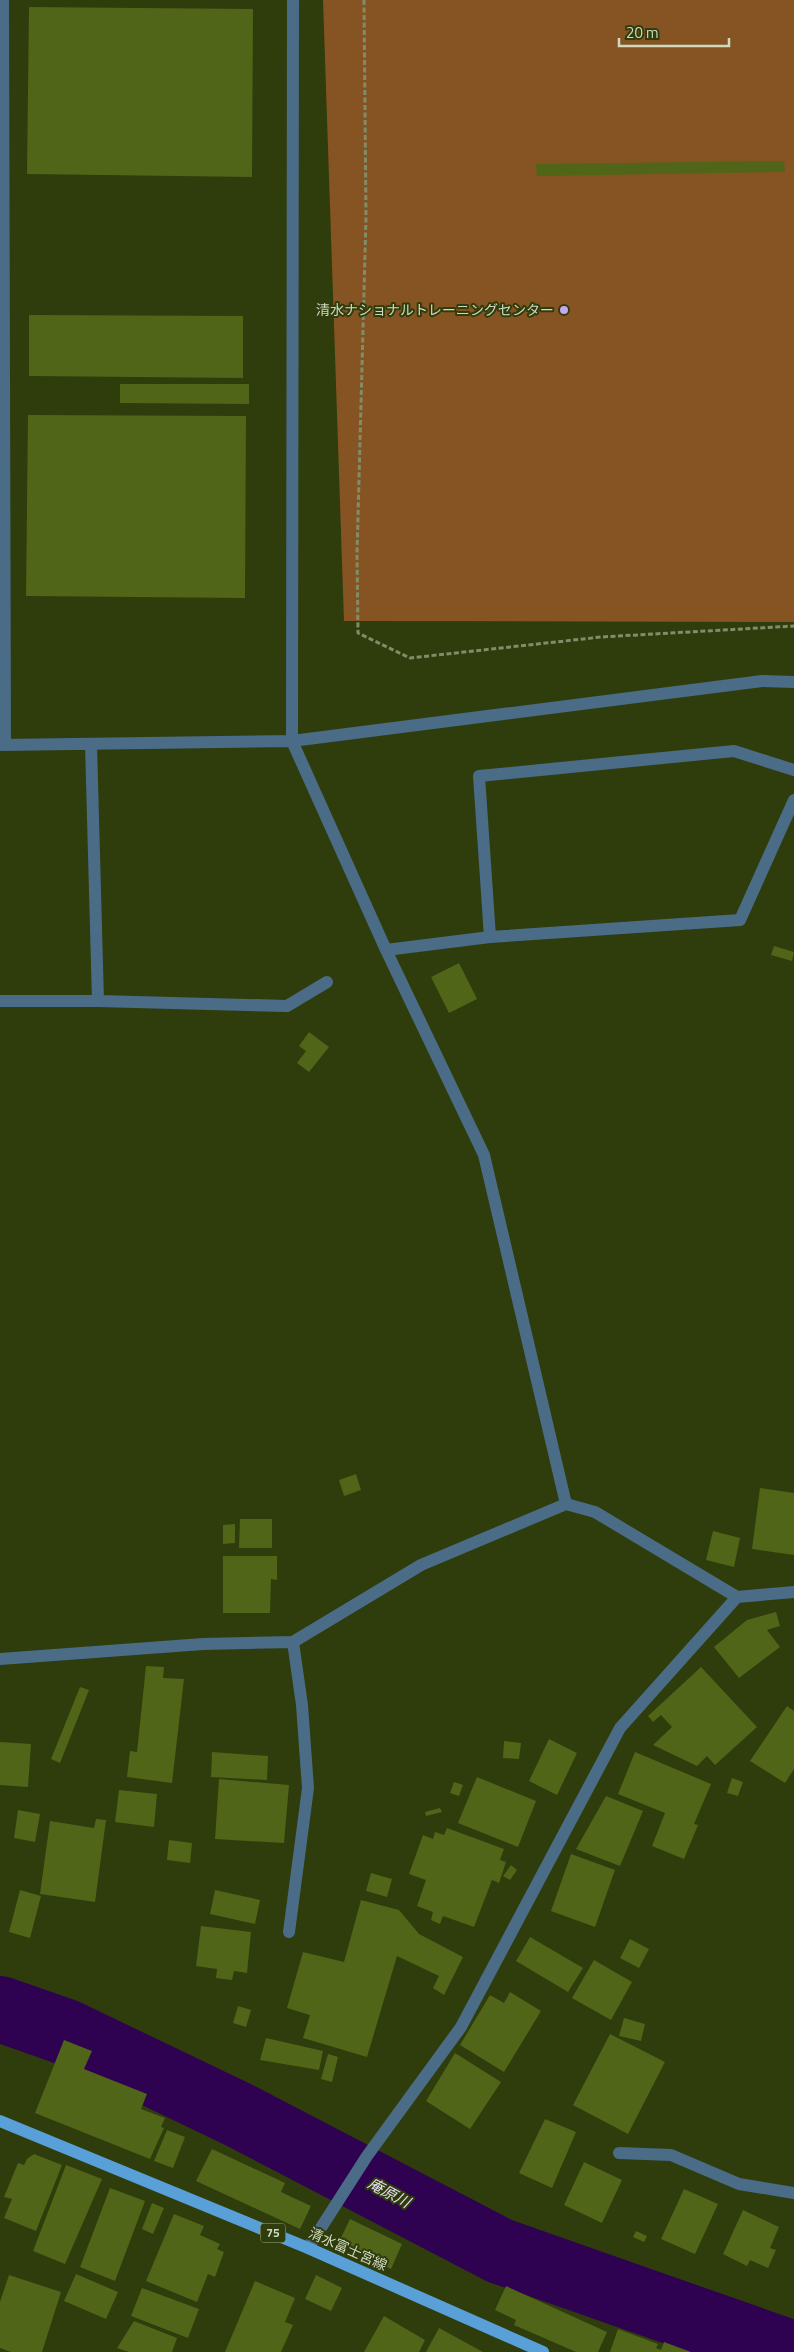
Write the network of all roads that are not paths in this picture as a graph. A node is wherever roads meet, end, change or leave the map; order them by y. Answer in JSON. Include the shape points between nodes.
{"nodes":[{"id":1,"x":2,"y":0,"type":"edge"},
{"id":2,"x":293,"y":0,"type":"edge"},
{"id":3,"x":794,"y":682,"type":"edge"},
{"id":4,"x":292,"y":741,"type":"junction"},
{"id":5,"x":2,"y":745,"type":"edge"},
{"id":6,"x":91,"y":745,"type":"junction"},
{"id":7,"x":794,"y":770,"type":"edge"},
{"id":8,"x":794,"y":800,"type":"edge"},
{"id":9,"x":490,"y":937,"type":"junction"},
{"id":10,"x":386,"y":950,"type":"junction"},
{"id":11,"x":327,"y":982,"type":"dead end"},
{"id":12,"x":0,"y":1001,"type":"edge"},
{"id":13,"x":98,"y":1001,"type":"junction"},
{"id":14,"x":566,"y":1504,"type":"junction"},
{"id":15,"x":794,"y":1592,"type":"edge"},
{"id":16,"x":737,"y":1597,"type":"junction"},
{"id":17,"x":293,"y":1642,"type":"junction"},
{"id":18,"x":0,"y":1659,"type":"edge"},
{"id":19,"x":289,"y":1932,"type":"dead end"},
{"id":20,"x":0,"y":2121,"type":"edge"},
{"id":21,"x":619,"y":2153,"type":"dead end"},
{"id":22,"x":794,"y":2193,"type":"edge"},
{"id":23,"x":308,"y":2248,"type":"junction"},
{"id":24,"x":543,"y":2352,"type":"edge"}],
"edges":[{"from":1,"to":5,"type":"street"},
{"from":2,"to":4,"type":"street"},
{"from":3,"to":4,"type":"street","via":[[762,681]]},
{"from":4,"to":6,"type":"street"},
{"from":4,"to":10,"type":"street"},
{"from":5,"to":6,"type":"street"},
{"from":6,"to":13,"type":"street"},
{"from":7,"to":9,"type":"street","via":[[734,751],[479,776]]},
{"from":8,"to":9,"type":"street","via":[[740,920]]},
{"from":9,"to":10,"type":"street"},
{"from":10,"to":14,"type":"street","via":[[484,1155]]},
{"from":11,"to":13,"type":"street","via":[[287,1006]]},
{"from":12,"to":13,"type":"street"},
{"from":14,"to":16,"type":"street","via":[[595,1512]]},
{"from":14,"to":17,"type":"street","via":[[421,1566]]},
{"from":15,"to":16,"type":"street"},
{"from":16,"to":23,"type":"street","via":[[620,1728],[461,2027],[367,2156]]},
{"from":17,"to":18,"type":"street","via":[[203,1644]]},
{"from":17,"to":19,"type":"street","via":[[302,1705],[308,1788]]},
{"from":20,"to":23,"type":"main road","name":"清水富士宮線","number":"75"},
{"from":21,"to":22,"type":"street","via":[[671,2155],[739,2184]]},
{"from":23,"to":24,"type":"main road","name":"清水富士宮線","number":"75"}]}
